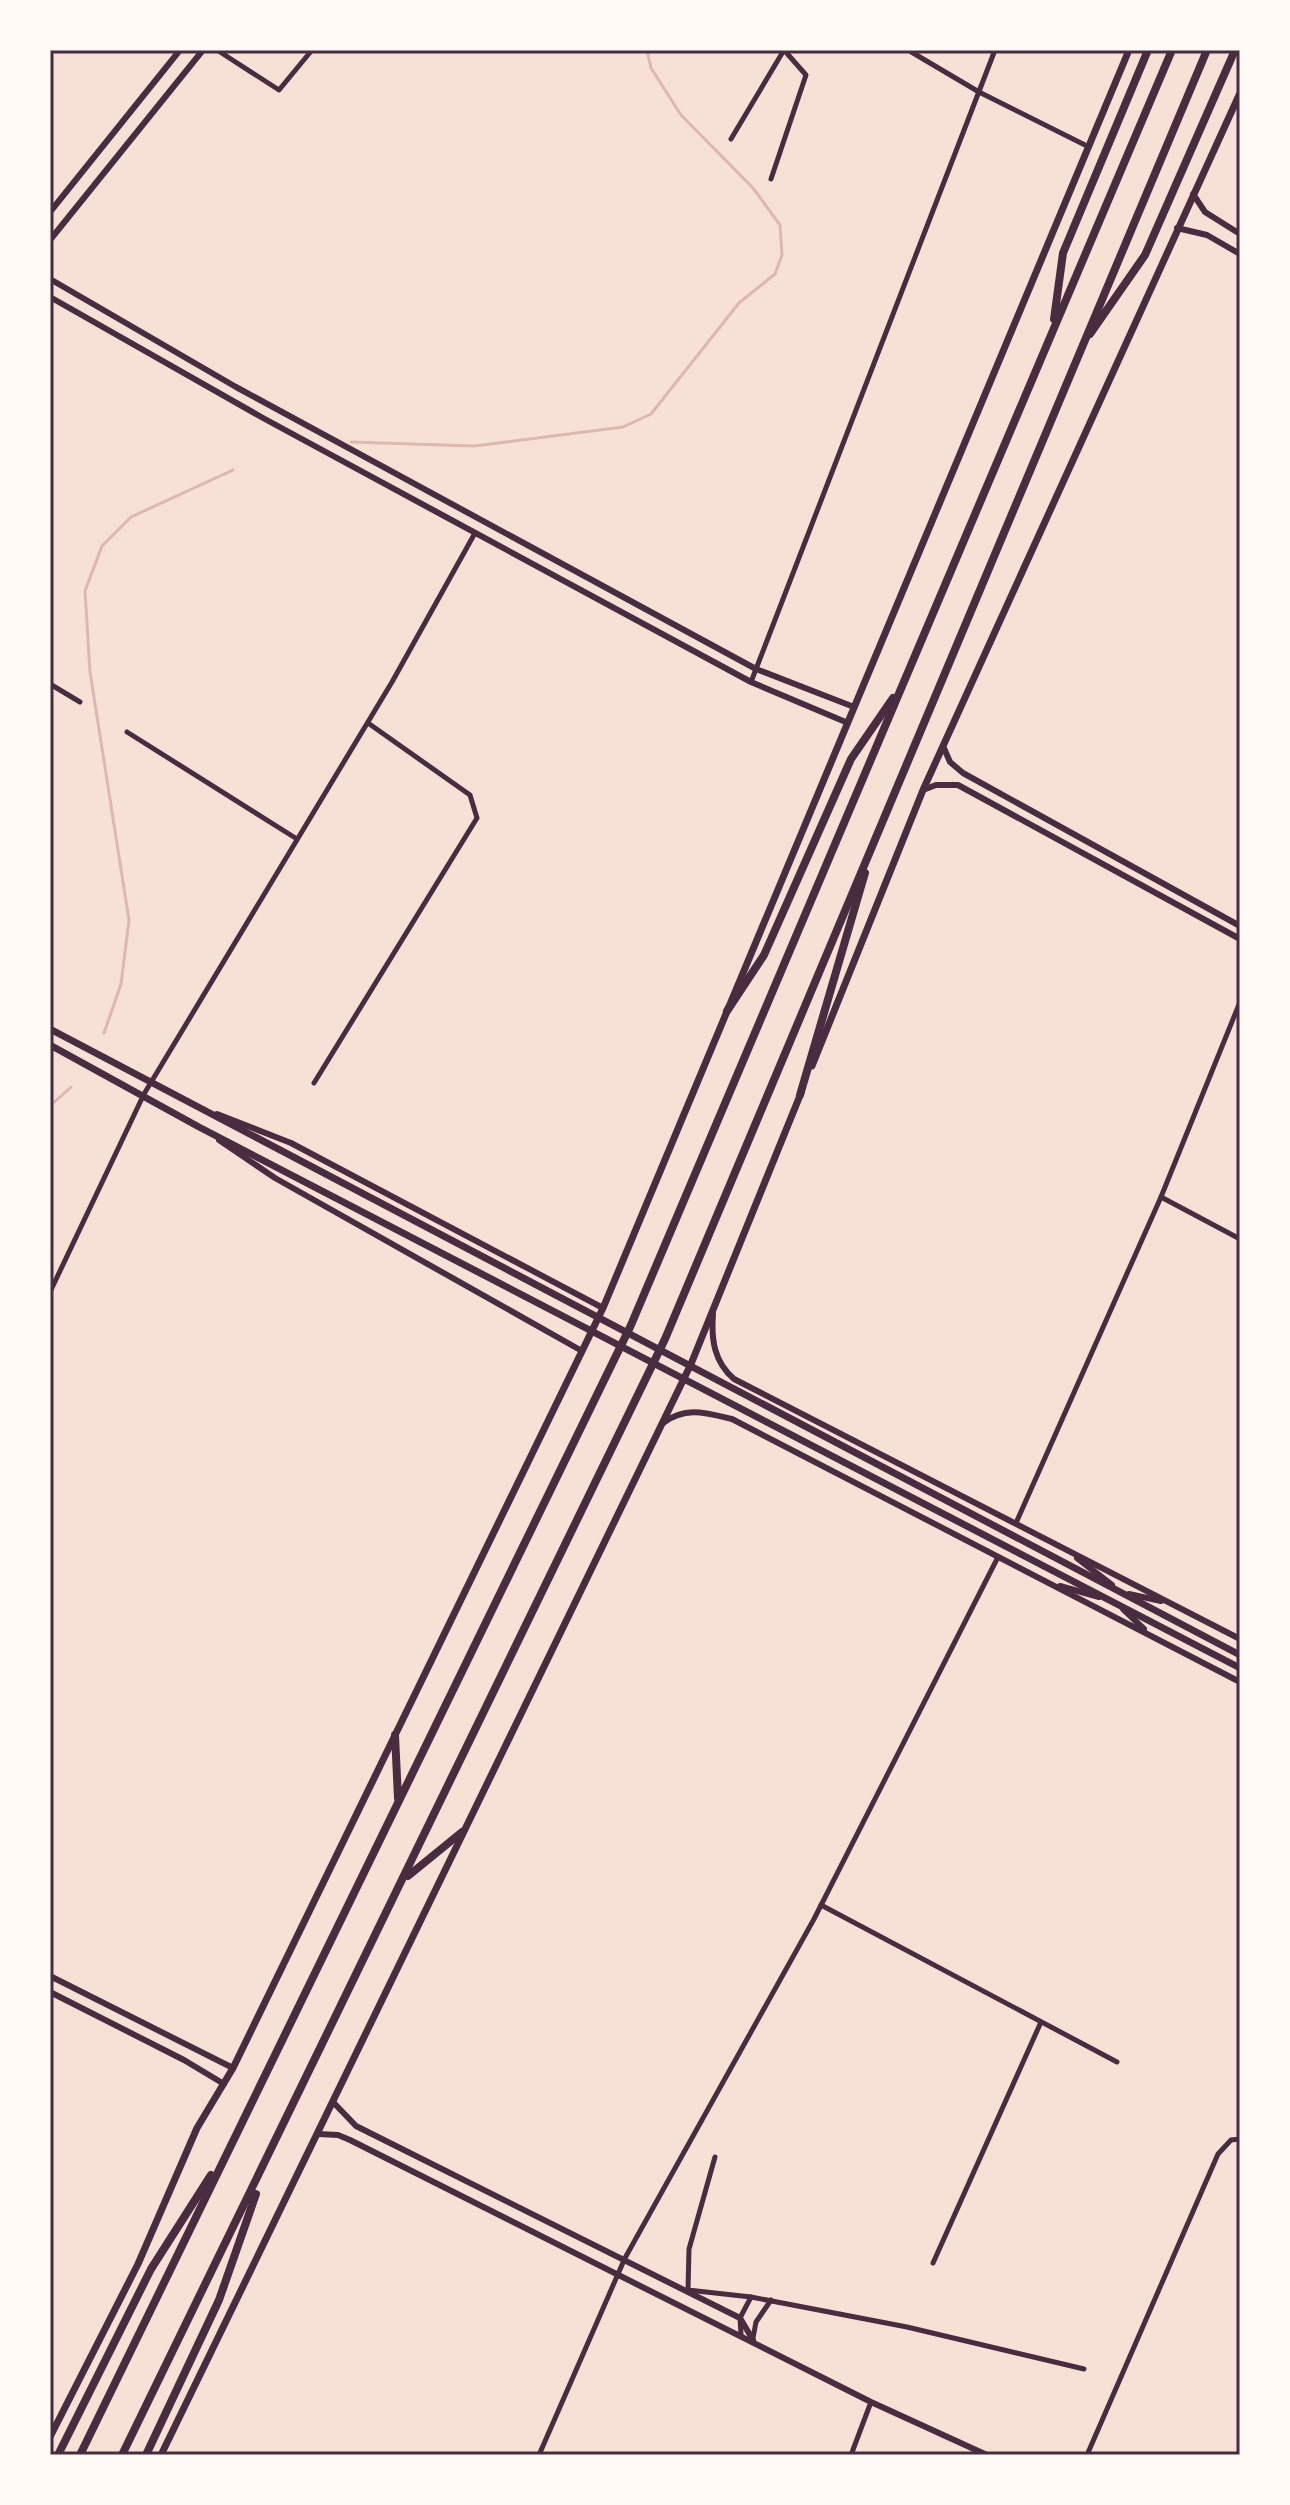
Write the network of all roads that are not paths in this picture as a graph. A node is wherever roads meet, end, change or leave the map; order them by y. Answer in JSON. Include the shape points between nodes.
{"nodes":[{"id":1,"x":180,"y":50,"type":"edge"},
{"id":2,"x":203,"y":50,"type":"edge"},
{"id":3,"x":217,"y":50,"type":"edge"},
{"id":4,"x":312,"y":50,"type":"edge"},
{"id":5,"x":784,"y":50,"type":"edge"},
{"id":6,"x":908,"y":50,"type":"edge"},
{"id":7,"x":995,"y":50,"type":"edge"},
{"id":8,"x":1129,"y":50,"type":"edge"},
{"id":9,"x":1148,"y":50,"type":"edge"},
{"id":10,"x":1172,"y":50,"type":"edge"},
{"id":11,"x":1207,"y":50,"type":"edge"},
{"id":12,"x":1235,"y":50,"type":"edge"},
{"id":13,"x":979,"y":92,"type":"junction"},
{"id":14,"x":1240,"y":93,"type":"edge"},
{"id":15,"x":731,"y":139,"type":"dead end"},
{"id":16,"x":1090,"y":148,"type":"junction"},
{"id":17,"x":771,"y":179,"type":"dead end"},
{"id":18,"x":1193,"y":194,"type":"junction"},
{"id":19,"x":50,"y":212,"type":"edge"},
{"id":20,"x":1177,"y":228,"type":"junction"},
{"id":21,"x":1240,"y":234,"type":"edge"},
{"id":22,"x":50,"y":240,"type":"edge"},
{"id":23,"x":1240,"y":254,"type":"edge"},
{"id":24,"x":50,"y":279,"type":"edge"},
{"id":25,"x":50,"y":297,"type":"edge"},
{"id":26,"x":1053,"y":331,"type":"junction"},
{"id":27,"x":1081,"y":348,"type":"junction"},
{"id":28,"x":475,"y":532,"type":"junction"},
{"id":29,"x":756,"y":669,"type":"junction"},
{"id":30,"x":904,"y":680,"type":"junction"},
{"id":31,"x":751,"y":682,"type":"junction"},
{"id":32,"x":50,"y":684,"type":"edge"},
{"id":33,"x":80,"y":702,"type":"dead end"},
{"id":34,"x":854,"y":707,"type":"junction"},
{"id":35,"x":368,"y":723,"type":"junction"},
{"id":36,"x":848,"y":723,"type":"junction"},
{"id":37,"x":127,"y":732,"type":"dead end"},
{"id":38,"x":943,"y":746,"type":"junction"},
{"id":39,"x":923,"y":790,"type":"junction"},
{"id":40,"x":876,"y":835,"type":"junction"},
{"id":41,"x":297,"y":839,"type":"junction"},
{"id":42,"x":1240,"y":926,"type":"edge"},
{"id":43,"x":1240,"y":939,"type":"edge"},
{"id":44,"x":1240,"y":1002,"type":"edge"},
{"id":45,"x":727,"y":1011,"type":"junction"},
{"id":46,"x":50,"y":1029,"type":"edge"},
{"id":47,"x":50,"y":1045,"type":"edge"},
{"id":48,"x":154,"y":1082,"type":"junction"},
{"id":49,"x":314,"y":1083,"type":"dead end"},
{"id":50,"x":144,"y":1094,"type":"junction"},
{"id":51,"x":800,"y":1095,"type":"junction"},
{"id":52,"x":200,"y":1107,"type":"junction"},
{"id":53,"x":199,"y":1127,"type":"junction"},
{"id":54,"x":1161,"y":1197,"type":"junction"},
{"id":55,"x":1240,"y":1239,"type":"edge"},
{"id":56,"x":50,"y":1292,"type":"edge"},
{"id":57,"x":603,"y":1308,"type":"junction"},
{"id":58,"x":714,"y":1308,"type":"junction"},
{"id":59,"x":582,"y":1351,"type":"junction"},
{"id":60,"x":661,"y":1426,"type":"junction"},
{"id":61,"x":1016,"y":1523,"type":"junction"},
{"id":62,"x":1063,"y":1547,"type":"junction"},
{"id":63,"x":998,"y":1557,"type":"junction"},
{"id":64,"x":1041,"y":1580,"type":"junction"},
{"id":65,"x":1122,"y":1592,"type":"junction"},
{"id":66,"x":1116,"y":1602,"type":"junction"},
{"id":67,"x":1172,"y":1604,"type":"junction"},
{"id":68,"x":1150,"y":1635,"type":"junction"},
{"id":69,"x":1240,"y":1639,"type":"edge"},
{"id":70,"x":1240,"y":1655,"type":"edge"},
{"id":71,"x":1240,"y":1668,"type":"edge"},
{"id":72,"x":1240,"y":1682,"type":"edge"},
{"id":73,"x":395,"y":1735,"type":"junction"},
{"id":74,"x":398,"y":1802,"type":"junction"},
{"id":75,"x":462,"y":1832,"type":"junction"},
{"id":76,"x":404,"y":1879,"type":"junction"},
{"id":77,"x":821,"y":1905,"type":"junction"},
{"id":78,"x":50,"y":1976,"type":"edge"},
{"id":79,"x":50,"y":1992,"type":"edge"},
{"id":80,"x":1041,"y":2022,"type":"junction"},
{"id":81,"x":1117,"y":2062,"type":"dead end"},
{"id":82,"x":233,"y":2068,"type":"junction"},
{"id":83,"x":224,"y":2084,"type":"junction"},
{"id":84,"x":333,"y":2102,"type":"junction"},
{"id":85,"x":318,"y":2134,"type":"junction"},
{"id":86,"x":1240,"y":2139,"type":"edge"},
{"id":87,"x":232,"y":2143,"type":"junction"},
{"id":88,"x":715,"y":2157,"type":"dead end"},
{"id":89,"x":268,"y":2160,"type":"junction"},
{"id":90,"x":625,"y":2258,"type":"junction"},
{"id":91,"x":933,"y":2263,"type":"dead end"},
{"id":92,"x":619,"y":2273,"type":"junction"},
{"id":93,"x":688,"y":2290,"type":"junction"},
{"id":94,"x":751,"y":2297,"type":"junction"},
{"id":95,"x":771,"y":2300,"type":"junction"},
{"id":96,"x":740,"y":2318,"type":"junction"},
{"id":97,"x":741,"y":2334,"type":"junction"},
{"id":98,"x":755,"y":2343,"type":"junction"},
{"id":99,"x":1084,"y":2369,"type":"dead end"},
{"id":100,"x":871,"y":2402,"type":"junction"},
{"id":101,"x":50,"y":2437,"type":"edge"},
{"id":102,"x":58,"y":2455,"type":"edge"},
{"id":103,"x":80,"y":2455,"type":"edge"},
{"id":104,"x":122,"y":2455,"type":"edge"},
{"id":105,"x":146,"y":2455,"type":"edge"},
{"id":106,"x":161,"y":2455,"type":"edge"},
{"id":107,"x":539,"y":2455,"type":"edge"},
{"id":108,"x":851,"y":2455,"type":"edge"},
{"id":109,"x":987,"y":2455,"type":"edge"},
{"id":110,"x":1087,"y":2455,"type":"edge"}],
"edges":[{"from":1,"to":19,"type":"street"},
{"from":2,"to":22,"type":"street"},
{"from":3,"to":4,"type":"street","via":[[279,90]]},
{"from":5,"to":15,"type":"street"},
{"from":5,"to":17,"type":"street","via":[[806,75]]},
{"from":6,"to":13,"type":"street"},
{"from":7,"to":13,"type":"street"},
{"from":8,"to":16,"type":"main road"},
{"from":9,"to":26,"type":"highway","via":[[1063,253]]},
{"from":10,"to":26,"type":"highway"},
{"from":11,"to":27,"type":"highway"},
{"from":12,"to":27,"type":"highway","via":[[1145,255]]},
{"from":13,"to":16,"type":"street"},
{"from":13,"to":29,"type":"street"},
{"from":14,"to":18,"type":"main road"},
{"from":16,"to":34,"type":"main road"},
{"from":18,"to":20,"type":"main road"},
{"from":18,"to":21,"type":"street","via":[[1205,212]]},
{"from":20,"to":23,"type":"street","via":[[1207,235]]},
{"from":20,"to":38,"type":"main road"},
{"from":24,"to":29,"type":"street","via":[[236,387]]},
{"from":25,"to":28,"type":"street"},
{"from":26,"to":30,"type":"highway"},
{"from":27,"to":40,"type":"highway"},
{"from":28,"to":31,"type":"street"},
{"from":28,"to":35,"type":"street"},
{"from":29,"to":31,"type":"street"},
{"from":29,"to":34,"type":"street"},
{"from":30,"to":45,"type":"highway","via":[[851,759],[764,955]]},
{"from":30,"to":74,"type":"highway","via":[[631,1325]]},
{"from":31,"to":36,"type":"street"},
{"from":32,"to":33,"type":"street"},
{"from":34,"to":36,"type":"main road"},
{"from":35,"to":41,"type":"street"},
{"from":35,"to":49,"type":"street","via":[[470,795],[477,818]]},
{"from":36,"to":45,"type":"main road"},
{"from":37,"to":41,"type":"street"},
{"from":38,"to":39,"type":"main road"},
{"from":38,"to":42,"type":"street","via":[[963,773]]},
{"from":39,"to":43,"type":"street","via":[[958,785]]},
{"from":39,"to":51,"type":"main road"},
{"from":40,"to":51,"type":"highway"},
{"from":40,"to":76,"type":"highway","via":[[665,1339]]},
{"from":41,"to":48,"type":"street"},
{"from":44,"to":54,"type":"street"},
{"from":45,"to":57,"type":"main road"},
{"from":46,"to":48,"type":"main road"},
{"from":47,"to":50,"type":"main road"},
{"from":48,"to":50,"type":"street"},
{"from":48,"to":52,"type":"main road"},
{"from":50,"to":53,"type":"main road"},
{"from":50,"to":56,"type":"street"},
{"from":51,"to":58,"type":"main road"},
{"from":52,"to":57,"type":"street","via":[[291,1143]]},
{"from":52,"to":65,"type":"main road"},
{"from":53,"to":59,"type":"street","via":[[275,1178]]},
{"from":53,"to":66,"type":"main road"},
{"from":54,"to":55,"type":"street"},
{"from":54,"to":61,"type":"street"},
{"from":57,"to":59,"type":"main road"},
{"from":58,"to":60,"type":"main road"},
{"from":58,"to":61,"type":"street","via":[[713,1345],[734,1379]]},
{"from":59,"to":73,"type":"main road"},
{"from":60,"to":63,"type":"street","via":[[681,1412],[732,1419]]},
{"from":60,"to":75,"type":"main road"},
{"from":61,"to":62,"type":"street"},
{"from":62,"to":65,"type":"street"},
{"from":62,"to":67,"type":"street"},
{"from":63,"to":64,"type":"street"},
{"from":63,"to":77,"type":"street"},
{"from":64,"to":66,"type":"street"},
{"from":64,"to":68,"type":"street"},
{"from":65,"to":67,"type":"street"},
{"from":65,"to":70,"type":"main road"},
{"from":66,"to":68,"type":"street"},
{"from":66,"to":71,"type":"main road"},
{"from":67,"to":69,"type":"street"},
{"from":68,"to":72,"type":"street"},
{"from":73,"to":74,"type":"highway"},
{"from":73,"to":82,"type":"main road"},
{"from":74,"to":87,"type":"highway"},
{"from":75,"to":76,"type":"highway"},
{"from":75,"to":84,"type":"main road"},
{"from":76,"to":89,"type":"highway"},
{"from":77,"to":80,"type":"street"},
{"from":77,"to":90,"type":"street"},
{"from":78,"to":82,"type":"street"},
{"from":79,"to":83,"type":"street"},
{"from":80,"to":81,"type":"street"},
{"from":80,"to":91,"type":"street"},
{"from":82,"to":83,"type":"main road"},
{"from":83,"to":101,"type":"main road","via":[[197,2128],[138,2264]]},
{"from":84,"to":85,"type":"main road"},
{"from":84,"to":90,"type":"street","via":[[356,2126]]},
{"from":85,"to":92,"type":"street","via":[[338,2135]]},
{"from":85,"to":106,"type":"main road"},
{"from":86,"to":110,"type":"street","via":[[1231,2140],[1218,2154]]},
{"from":87,"to":102,"type":"highway","via":[[151,2269]]},
{"from":87,"to":103,"type":"highway"},
{"from":88,"to":93,"type":"street","via":[[689,2249]]},
{"from":89,"to":104,"type":"highway"},
{"from":89,"to":105,"type":"highway","via":[[219,2300]]},
{"from":90,"to":92,"type":"street"},
{"from":90,"to":93,"type":"street"},
{"from":92,"to":97,"type":"street"},
{"from":92,"to":107,"type":"street"},
{"from":93,"to":94,"type":"street"},
{"from":93,"to":96,"type":"street"},
{"from":94,"to":95,"type":"street"},
{"from":94,"to":96,"type":"street"},
{"from":95,"to":98,"type":"street","via":[[752,2332]]},
{"from":95,"to":99,"type":"street"},
{"from":96,"to":97,"type":"street"},
{"from":96,"to":98,"type":"street"},
{"from":97,"to":98,"type":"street"},
{"from":98,"to":100,"type":"street"},
{"from":100,"to":108,"type":"street"},
{"from":100,"to":109,"type":"street"}]}
